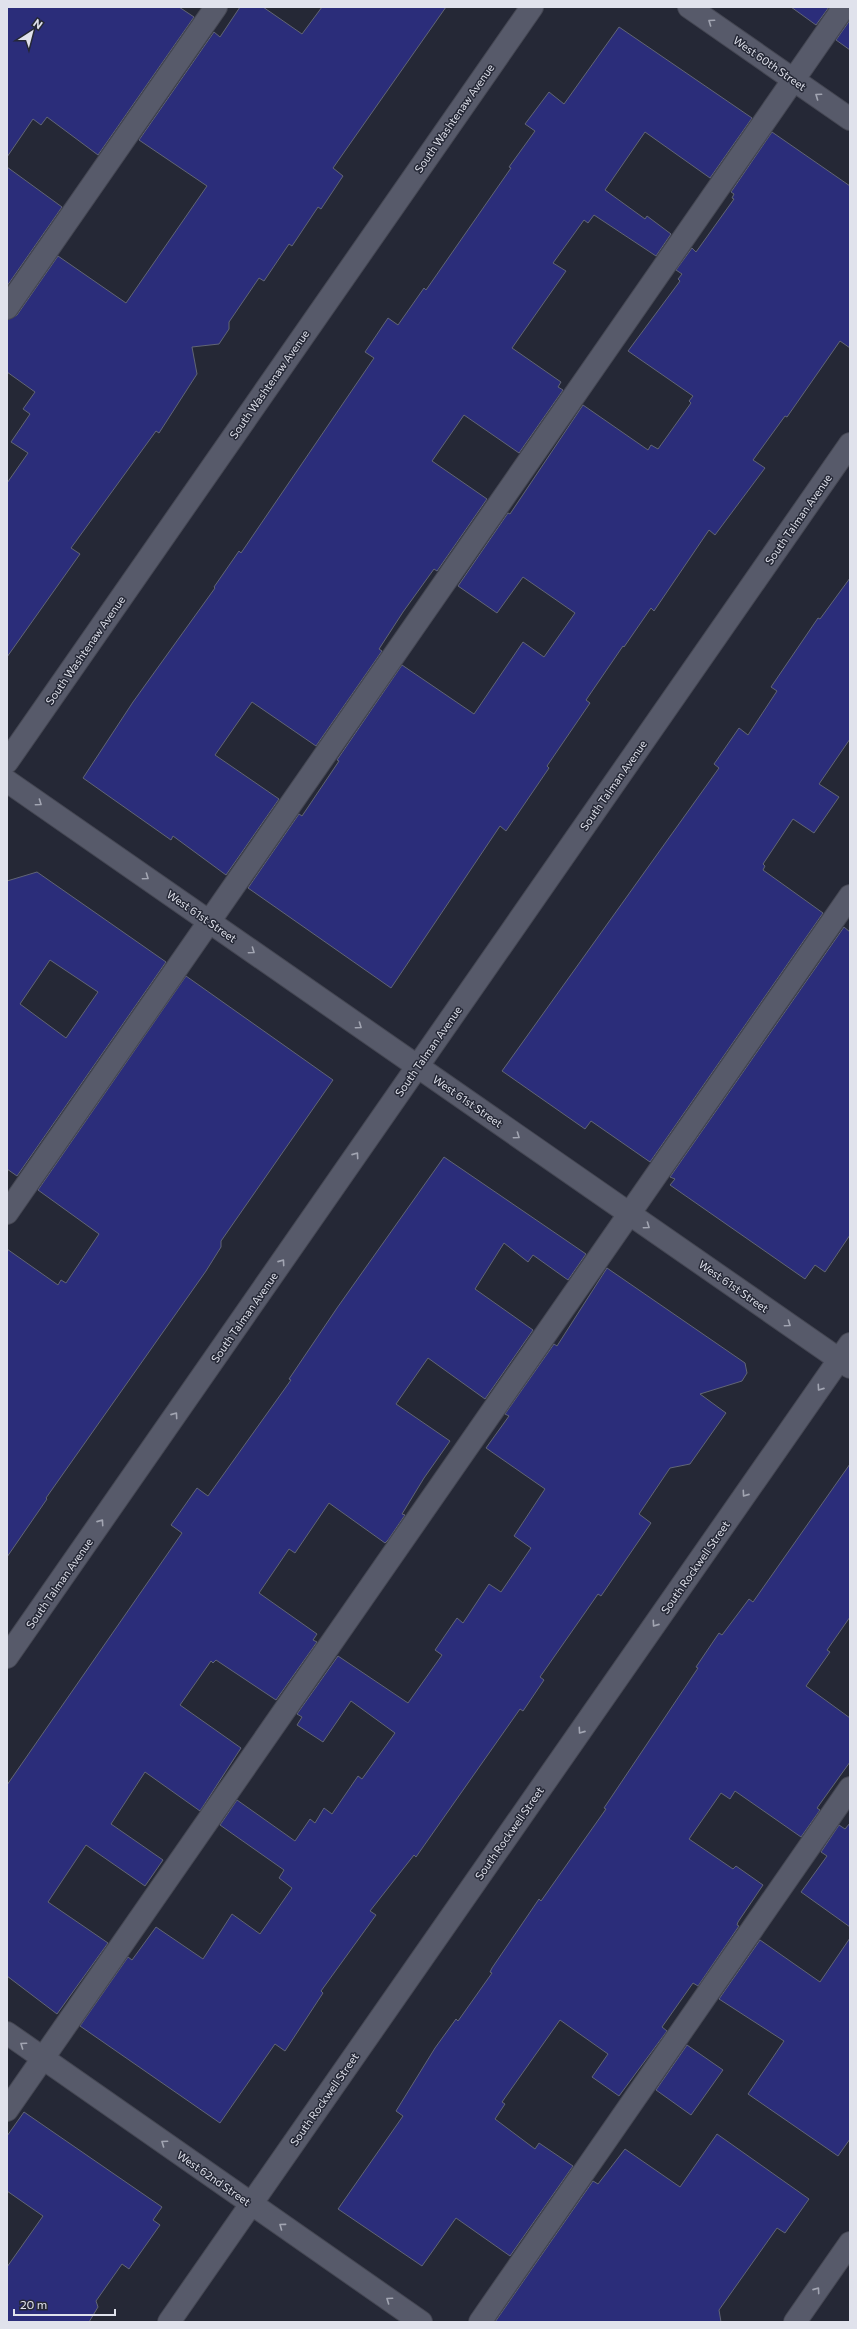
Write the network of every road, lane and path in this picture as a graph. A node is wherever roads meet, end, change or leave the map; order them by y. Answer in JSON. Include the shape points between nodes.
{"nodes":[{"id":1,"x":216,"y":7,"type":"edge"},
{"id":2,"x":532,"y":7,"type":"edge"},
{"id":3,"x":689,"y":7,"type":"edge"},
{"id":4,"x":844,"y":7,"type":"edge"},
{"id":5,"x":794,"y":80,"type":"junction"},
{"id":6,"x":850,"y":118,"type":"edge"},
{"id":7,"x":7,"y":308,"type":"edge"},
{"id":8,"x":850,"y":444,"type":"edge"},
{"id":9,"x":7,"y":762,"type":"edge"},
{"id":10,"x":7,"y":781,"type":"edge"},
{"id":11,"x":850,"y":896,"type":"edge"},
{"id":12,"x":209,"y":922,"type":"junction"},
{"id":13,"x":418,"y":1066,"type":"junction"},
{"id":14,"x":7,"y":1213,"type":"edge"},
{"id":15,"x":630,"y":1214,"type":"junction"},
{"id":16,"x":847,"y":1357,"type":"edge"},
{"id":17,"x":7,"y":1657,"type":"edge"},
{"id":18,"x":850,"y":1788,"type":"edge"},
{"id":19,"x":7,"y":2033,"type":"edge"},
{"id":20,"x":43,"y":2059,"type":"junction"},
{"id":21,"x":7,"y":2110,"type":"edge"},
{"id":22,"x":251,"y":2204,"type":"junction"},
{"id":23,"x":850,"y":2243,"type":"edge"},
{"id":24,"x":169,"y":2322,"type":"edge"},
{"id":25,"x":421,"y":2322,"type":"edge"},
{"id":26,"x":480,"y":2322,"type":"edge"},
{"id":27,"x":795,"y":2322,"type":"edge"}],
"edges":[{"from":1,"to":7,"type":"street"},
{"from":2,"to":9,"type":"street","name":"South Washtenaw Avenue"},
{"from":5,"to":3,"type":"street","name":"West 60th Street","one_way":true},
{"from":4,"to":5,"type":"street"},
{"from":6,"to":5,"type":"street","name":"West 60th Street","one_way":true},
{"from":5,"to":12,"type":"street"},
{"from":8,"to":13,"type":"street","name":"South Talman Avenue"},
{"from":10,"to":12,"type":"street","name":"West 61st Street","one_way":true},
{"from":11,"to":15,"type":"street"},
{"from":12,"to":13,"type":"street","name":"West 61st Street","one_way":true},
{"from":12,"to":14,"type":"street"},
{"from":13,"to":15,"type":"street","name":"West 61st Street","one_way":true},
{"from":17,"to":13,"type":"street","name":"South Talman Avenue","one_way":true},
{"from":15,"to":16,"type":"street","name":"West 61st Street","one_way":true},
{"from":15,"to":20,"type":"street"},
{"from":16,"to":22,"type":"street","name":"South Rockwell Street","one_way":true},
{"from":18,"to":26,"type":"street"},
{"from":20,"to":19,"type":"street","name":"West 62nd Street","one_way":true},
{"from":20,"to":21,"type":"street"},
{"from":22,"to":20,"type":"street","name":"West 62nd Street","one_way":true},
{"from":22,"to":24,"type":"street","name":"South Rockwell Street"},
{"from":25,"to":22,"type":"street","name":"West 62nd Street","one_way":true},
{"from":27,"to":23,"type":"street","one_way":true}]}
